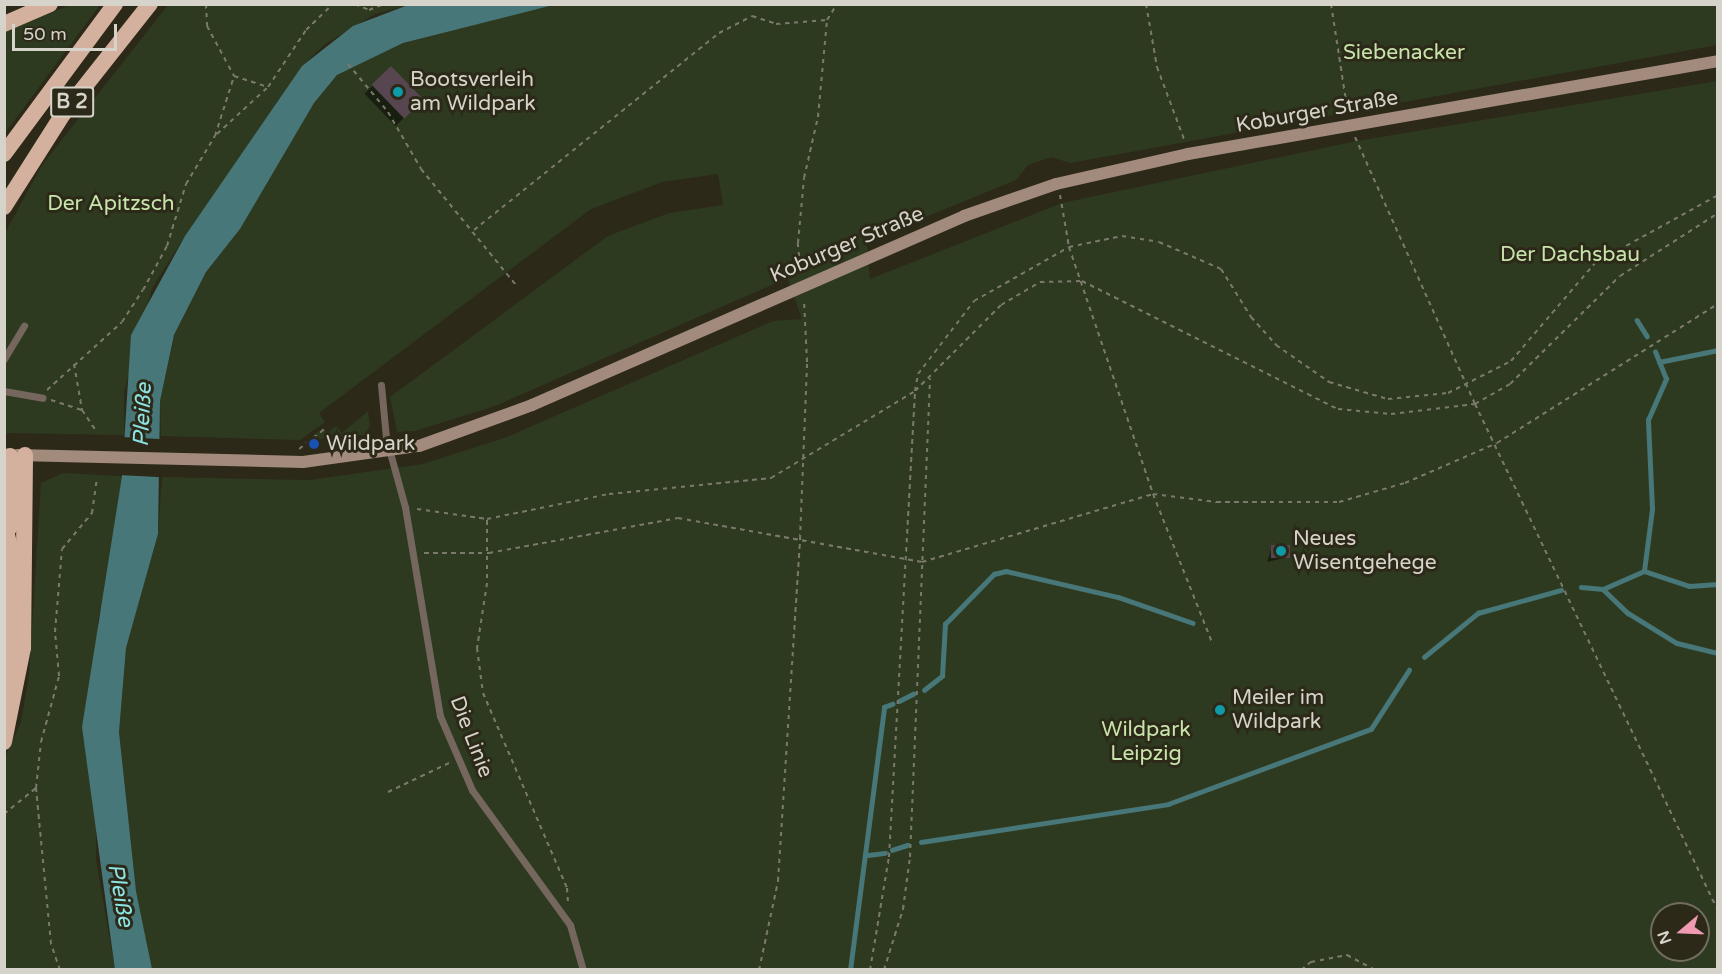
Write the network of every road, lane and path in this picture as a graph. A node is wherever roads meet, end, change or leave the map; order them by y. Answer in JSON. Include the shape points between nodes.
{"nodes":[{"id":1,"x":50,"y":4,"type":"edge"},
{"id":2,"x":115,"y":4,"type":"edge"},
{"id":3,"x":150,"y":4,"type":"edge"},
{"id":4,"x":206,"y":4,"type":"edge"},
{"id":5,"x":333,"y":4,"type":"edge"},
{"id":6,"x":355,"y":4,"type":"edge"},
{"id":7,"x":384,"y":4,"type":"edge"},
{"id":8,"x":837,"y":4,"type":"edge"},
{"id":9,"x":1146,"y":4,"type":"edge"},
{"id":10,"x":1331,"y":4,"type":"edge"},
{"id":11,"x":827,"y":20,"type":"junction"},
{"id":12,"x":4,"y":24,"type":"edge"},
{"id":13,"x":1718,"y":61,"type":"edge"},
{"id":14,"x":348,"y":64,"type":"dead end"},
{"id":15,"x":234,"y":76,"type":"junction"},
{"id":16,"x":268,"y":87,"type":"junction"},
{"id":17,"x":1347,"y":111,"type":"dead end"},
{"id":18,"x":215,"y":136,"type":"junction"},
{"id":19,"x":1356,"y":141,"type":"dead end"},
{"id":20,"x":4,"y":154,"type":"edge"},
{"id":21,"x":1188,"y":154,"type":"junction"},
{"id":22,"x":1056,"y":184,"type":"junction"},
{"id":23,"x":1718,"y":195,"type":"edge"},
{"id":24,"x":4,"y":207,"type":"edge"},
{"id":25,"x":1718,"y":213,"type":"edge"},
{"id":26,"x":474,"y":230,"type":"junction"},
{"id":27,"x":1069,"y":247,"type":"junction"},
{"id":28,"x":1082,"y":281,"type":"junction"},
{"id":29,"x":515,"y":284,"type":"dead end"},
{"id":30,"x":802,"y":286,"type":"dead end"},
{"id":31,"x":804,"y":297,"type":"dead end"},
{"id":32,"x":1718,"y":304,"type":"edge"},
{"id":33,"x":24,"y":326,"type":"dead end"},
{"id":34,"x":4,"y":359,"type":"edge"},
{"id":35,"x":74,"y":364,"type":"junction"},
{"id":36,"x":930,"y":378,"type":"junction"},
{"id":37,"x":1468,"y":384,"type":"junction"},
{"id":38,"x":381,"y":385,"type":"dead end"},
{"id":39,"x":4,"y":391,"type":"edge"},
{"id":40,"x":915,"y":391,"type":"junction"},
{"id":41,"x":42,"y":398,"type":"junction"},
{"id":42,"x":1475,"y":404,"type":"junction"},
{"id":43,"x":81,"y":410,"type":"junction"},
{"id":44,"x":326,"y":428,"type":"dead end"},
{"id":45,"x":97,"y":432,"type":"dead end"},
{"id":46,"x":1497,"y":443,"type":"junction"},
{"id":47,"x":391,"y":453,"type":"junction"},
{"id":48,"x":13,"y":456,"type":"edge"},
{"id":49,"x":799,"y":458,"type":"junction"},
{"id":50,"x":293,"y":462,"type":"junction"},
{"id":51,"x":97,"y":477,"type":"dead end"},
{"id":52,"x":1153,"y":494,"type":"junction"},
{"id":53,"x":405,"y":507,"type":"junction"},
{"id":54,"x":488,"y":519,"type":"junction"},
{"id":55,"x":7,"y":524,"type":"edge"},
{"id":56,"x":800,"y":539,"type":"junction"},
{"id":57,"x":489,"y":553,"type":"junction"},
{"id":58,"x":412,"y":554,"type":"junction"},
{"id":59,"x":902,"y":559,"type":"junction"},
{"id":60,"x":922,"y":561,"type":"junction"},
{"id":61,"x":1213,"y":645,"type":"dead end"},
{"id":62,"x":4,"y":692,"type":"edge"},
{"id":63,"x":4,"y":742,"type":"edge"},
{"id":64,"x":457,"y":759,"type":"junction"},
{"id":65,"x":36,"y":788,"type":"junction"},
{"id":66,"x":388,"y":792,"type":"dead end"},
{"id":67,"x":4,"y":814,"type":"edge"},
{"id":68,"x":1718,"y":911,"type":"edge"},
{"id":69,"x":570,"y":925,"type":"junction"},
{"id":70,"x":60,"y":969,"type":"edge"},
{"id":71,"x":583,"y":969,"type":"edge"},
{"id":72,"x":759,"y":969,"type":"edge"},
{"id":73,"x":870,"y":969,"type":"edge"},
{"id":74,"x":884,"y":969,"type":"edge"},
{"id":75,"x":1301,"y":969,"type":"edge"},
{"id":76,"x":1375,"y":969,"type":"edge"}],
"edges":[{"from":1,"to":12,"type":"highway"},
{"from":2,"to":20,"type":"highway","number":"B 2"},
{"from":3,"to":24,"type":"highway","number":"B 2","via":[[63,114]]},
{"from":4,"to":15,"type":"path","via":[[207,26]]},
{"from":5,"to":16,"type":"path","via":[[306,30]]},
{"from":6,"to":7,"type":"path","via":[[369,10]]},
{"from":8,"to":11,"type":"path"},
{"from":9,"to":21,"type":"path","via":[[1157,67]]},
{"from":10,"to":17,"type":"path"},
{"from":11,"to":26,"type":"path","via":[[776,24],[752,16],[719,33]]},
{"from":11,"to":30,"type":"path","via":[[798,243]]},
{"from":13,"to":21,"type":"main road","name":"Koburger Straße"},
{"from":14,"to":26,"type":"path","via":[[388,112],[421,169]]},
{"from":15,"to":16,"type":"path"},
{"from":15,"to":18,"type":"path"},
{"from":16,"to":18,"type":"path"},
{"from":18,"to":35,"type":"path","via":[[186,184],[167,246],[143,290],[122,322]]},
{"from":19,"to":37,"type":"path"},
{"from":21,"to":22,"type":"main road","name":"Koburger Straße"},
{"from":22,"to":27,"type":"path"},
{"from":22,"to":47,"type":"main road","name":"Koburger Straße","via":[[881,251],[532,405],[459,434]]},
{"from":23,"to":37,"type":"path","via":[[1595,263],[1511,361]]},
{"from":25,"to":42,"type":"path","via":[[1620,276],[1510,384]]},
{"from":26,"to":29,"type":"path"},
{"from":27,"to":28,"type":"path"},
{"from":27,"to":37,"type":"path","via":[[1122,236],[1159,242],[1221,269],[1251,317],[1276,345],[1329,382],[1388,399],[1448,393]]},
{"from":27,"to":40,"type":"path","via":[[974,301],[918,374]]},
{"from":28,"to":36,"type":"path","via":[[1040,282],[1001,305]]},
{"from":28,"to":42,"type":"path","via":[[1338,409],[1391,414]]},
{"from":28,"to":52,"type":"path"},
{"from":31,"to":49,"type":"path","via":[[807,362]]},
{"from":32,"to":46,"type":"path"},
{"from":33,"to":34,"type":"lane"},
{"from":35,"to":41,"type":"path","via":[[53,380]]},
{"from":35,"to":43,"type":"path"},
{"from":36,"to":40,"type":"path"},
{"from":36,"to":60,"type":"path"},
{"from":37,"to":42,"type":"path"},
{"from":38,"to":47,"type":"lane","name":"Die Linie"},
{"from":39,"to":41,"type":"lane"},
{"from":40,"to":49,"type":"path"},
{"from":40,"to":59,"type":"path"},
{"from":41,"to":43,"type":"path"},
{"from":42,"to":46,"type":"path"},
{"from":43,"to":45,"type":"path"},
{"from":44,"to":50,"type":"path","via":[[304,440]]},
{"from":46,"to":52,"type":"path","via":[[1405,483],[1339,502],[1216,502]]},
{"from":46,"to":68,"type":"path"},
{"from":47,"to":50,"type":"main road","name":"Koburger Straße"},
{"from":47,"to":53,"type":"lane","name":"Die Linie"},
{"from":48,"to":50,"type":"main road","name":"Koburger Straße","via":[[84,454]]},
{"from":48,"to":55,"type":"highway"},
{"from":48,"to":63,"type":"highway","via":[[23,648]]},
{"from":49,"to":54,"type":"path","via":[[771,478],[609,494]]},
{"from":49,"to":56,"type":"path"},
{"from":51,"to":65,"type":"path","via":[[92,513],[62,549],[55,632],[59,676],[41,742]]},
{"from":52,"to":60,"type":"path"},
{"from":52,"to":61,"type":"path"},
{"from":53,"to":54,"type":"path"},
{"from":53,"to":58,"type":"lane","name":"Die Linie"},
{"from":54,"to":57,"type":"path"},
{"from":55,"to":62,"type":"highway","via":[[14,566]]},
{"from":56,"to":57,"type":"path","via":[[678,518]]},
{"from":56,"to":59,"type":"path"},
{"from":56,"to":72,"type":"path","via":[[778,880]]},
{"from":57,"to":58,"type":"path"},
{"from":57,"to":69,"type":"path","via":[[477,648],[483,693],[567,888]]},
{"from":58,"to":64,"type":"lane","name":"Die Linie","via":[[440,716]]},
{"from":59,"to":60,"type":"path"},
{"from":59,"to":73,"type":"path","via":[[889,857]]},
{"from":60,"to":74,"type":"path","via":[[910,857],[903,909]]},
{"from":64,"to":66,"type":"path"},
{"from":64,"to":69,"type":"lane","name":"Die Linie","via":[[472,790]]},
{"from":65,"to":67,"type":"path"},
{"from":65,"to":70,"type":"path","via":[[51,944]]},
{"from":69,"to":71,"type":"lane","name":"Die Linie"},
{"from":75,"to":76,"type":"path","via":[[1347,955]]}]}
